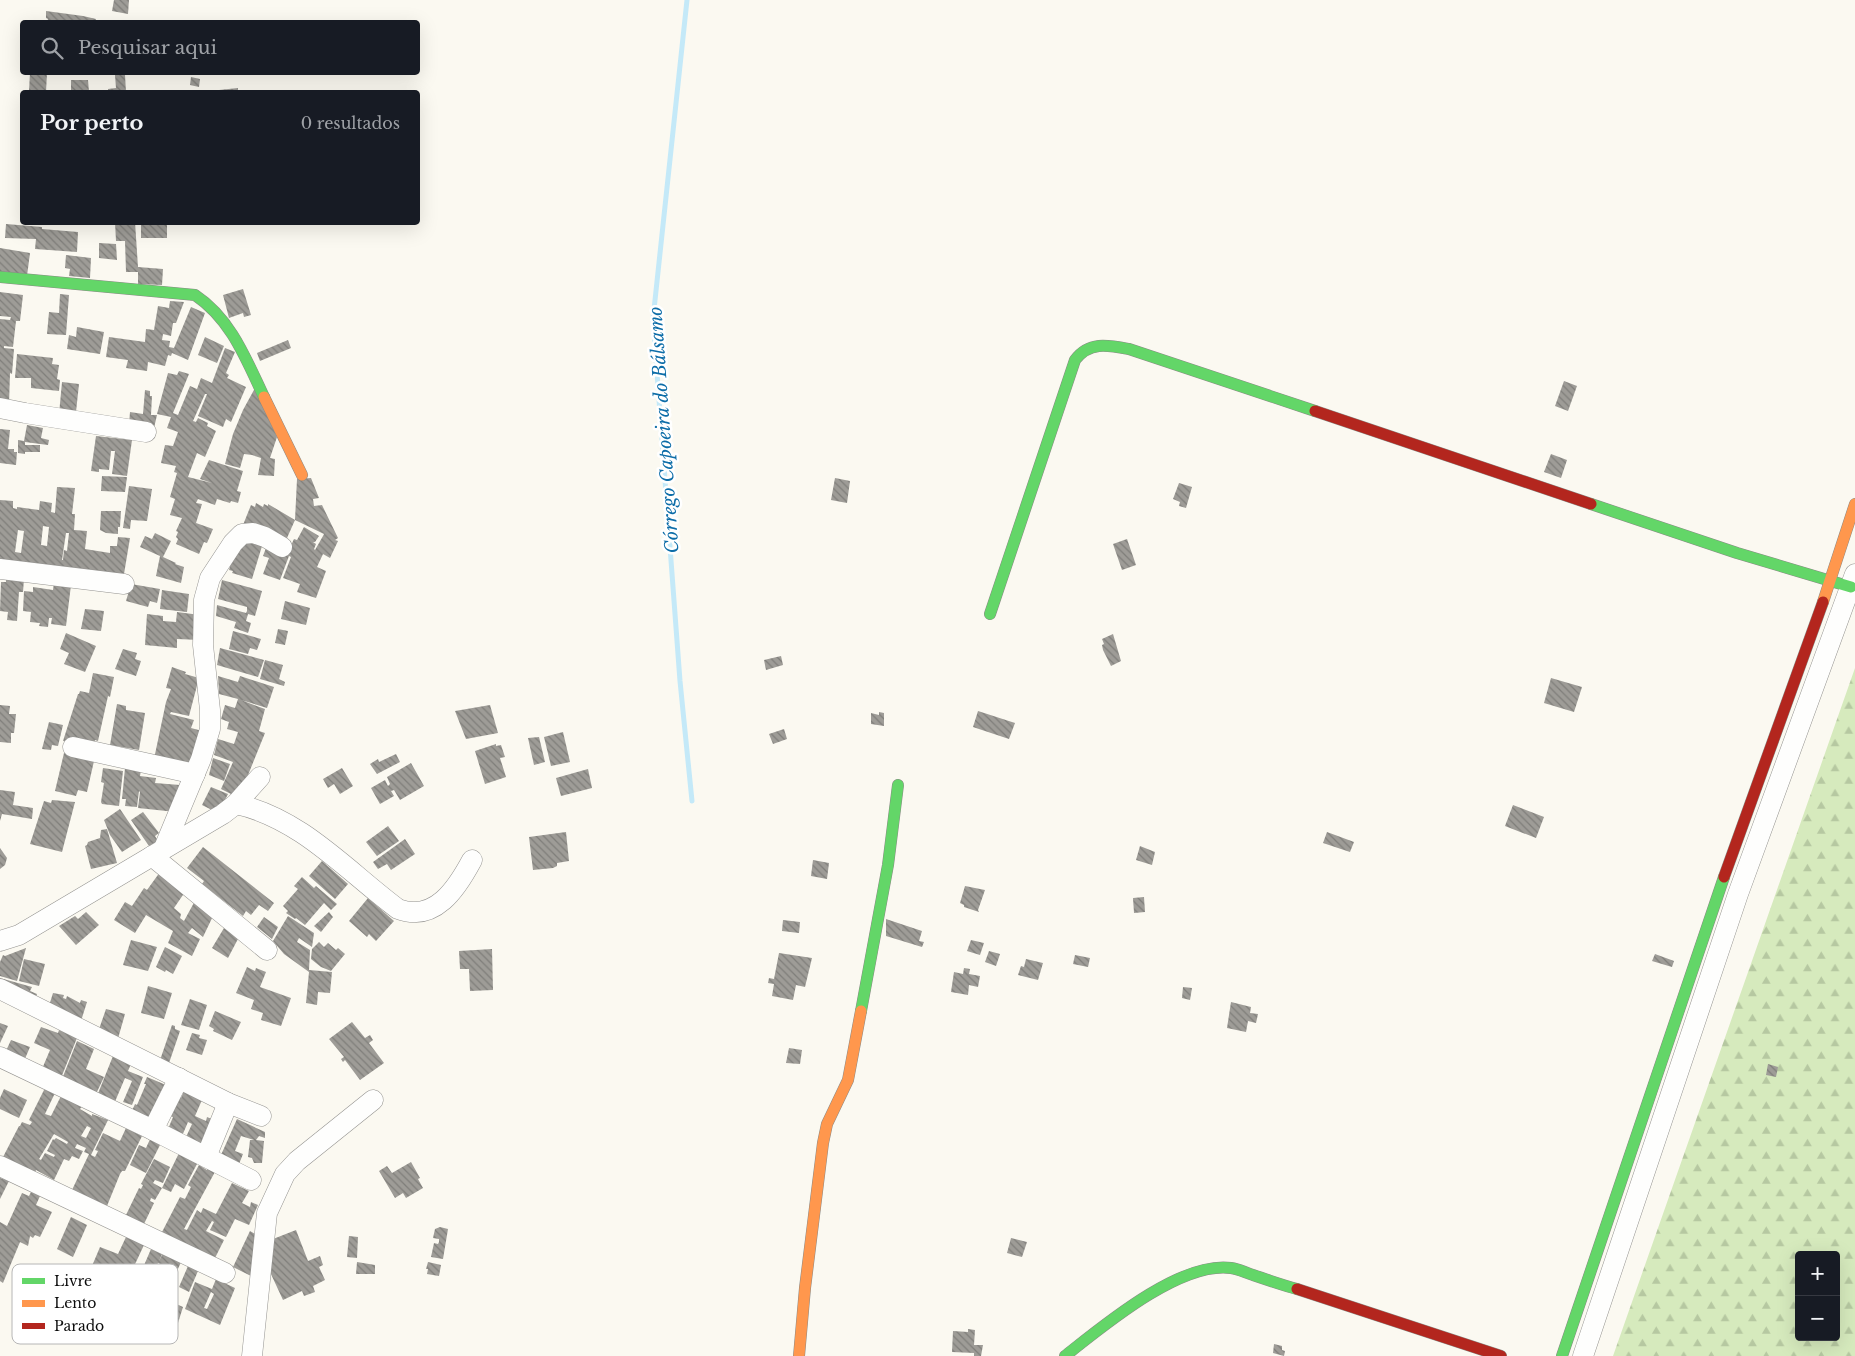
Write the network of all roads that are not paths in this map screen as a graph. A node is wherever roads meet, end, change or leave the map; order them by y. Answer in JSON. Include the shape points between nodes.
{"nodes":[{"id":1,"x":0,"y":276,"type":"edge"},
{"id":2,"x":0,"y":408,"type":"edge"},
{"id":3,"x":146,"y":432,"type":"dead end"},
{"id":4,"x":302,"y":475,"type":"dead end"},
{"id":5,"x":1855,"y":504,"type":"edge"},
{"id":6,"x":282,"y":547,"type":"dead end"},
{"id":7,"x":0,"y":569,"type":"edge"},
{"id":8,"x":1831,"y":580,"type":"junction"},
{"id":9,"x":1853,"y":580,"type":"edge"},
{"id":10,"x":124,"y":584,"type":"dead end"},
{"id":11,"x":990,"y":614,"type":"dead end"},
{"id":12,"x":73,"y":747,"type":"dead end"},
{"id":13,"x":195,"y":774,"type":"junction"},
{"id":14,"x":260,"y":777,"type":"dead end"},
{"id":15,"x":898,"y":785,"type":"dead end"},
{"id":16,"x":236,"y":804,"type":"junction"},
{"id":17,"x":158,"y":852,"type":"junction"},
{"id":18,"x":472,"y":860,"type":"dead end"},
{"id":19,"x":0,"y":941,"type":"edge"},
{"id":20,"x":267,"y":950,"type":"dead end"},
{"id":21,"x":0,"y":989,"type":"edge"},
{"id":22,"x":0,"y":1057,"type":"edge"},
{"id":23,"x":179,"y":1078,"type":"junction"},
{"id":24,"x":373,"y":1100,"type":"dead end"},
{"id":25,"x":228,"y":1102,"type":"junction"},
{"id":26,"x":261,"y":1116,"type":"dead end"},
{"id":27,"x":153,"y":1130,"type":"junction"},
{"id":28,"x":206,"y":1157,"type":"junction"},
{"id":29,"x":0,"y":1166,"type":"edge"},
{"id":30,"x":251,"y":1180,"type":"dead end"},
{"id":31,"x":225,"y":1272,"type":"dead end"},
{"id":32,"x":252,"y":1356,"type":"edge"},
{"id":33,"x":798,"y":1356,"type":"edge"},
{"id":34,"x":1064,"y":1356,"type":"edge"},
{"id":35,"x":1501,"y":1356,"type":"edge"},
{"id":36,"x":1562,"y":1356,"type":"edge"},
{"id":37,"x":1583,"y":1356,"type":"edge"}],
"edges":[{"from":1,"to":4,"type":"street","via":[[195,295],[205,300],[214,308],[247,359]]},
{"from":2,"to":3,"type":"street"},
{"from":5,"to":8,"type":"street"},
{"from":6,"to":13,"type":"street","via":[[266,537],[242,534],[210,578],[204,600],[203,645],[210,729]]},
{"from":7,"to":10,"type":"street"},
{"from":8,"to":9,"type":"street"},
{"from":8,"to":11,"type":"street","via":[[1737,553],[1138,352],[1096,345],[1087,348],[1075,360]]},
{"from":8,"to":36,"type":"street","via":[[1720,889]]},
{"from":9,"to":37,"type":"street","via":[[1738,894]]},
{"from":12,"to":13,"type":"street"},
{"from":13,"to":17,"type":"street"},
{"from":14,"to":16,"type":"street"},
{"from":15,"to":33,"type":"street","via":[[888,865],[848,1080],[827,1124],[823,1143]]},
{"from":16,"to":17,"type":"street"},
{"from":16,"to":18,"type":"street","via":[[293,827],[404,912],[422,912],[445,900]]},
{"from":17,"to":19,"type":"street","via":[[20,935]]},
{"from":17,"to":20,"type":"street"},
{"from":21,"to":23,"type":"street"},
{"from":22,"to":27,"type":"street"},
{"from":23,"to":25,"type":"street"},
{"from":23,"to":27,"type":"street"},
{"from":24,"to":32,"type":"street","via":[[297,1160],[285,1174],[267,1213]]},
{"from":25,"to":26,"type":"street"},
{"from":25,"to":28,"type":"street"},
{"from":27,"to":28,"type":"street"},
{"from":28,"to":30,"type":"street"},
{"from":29,"to":31,"type":"street"},
{"from":34,"to":35,"type":"street","via":[[1162,1289],[1194,1274],[1232,1268]]}]}
